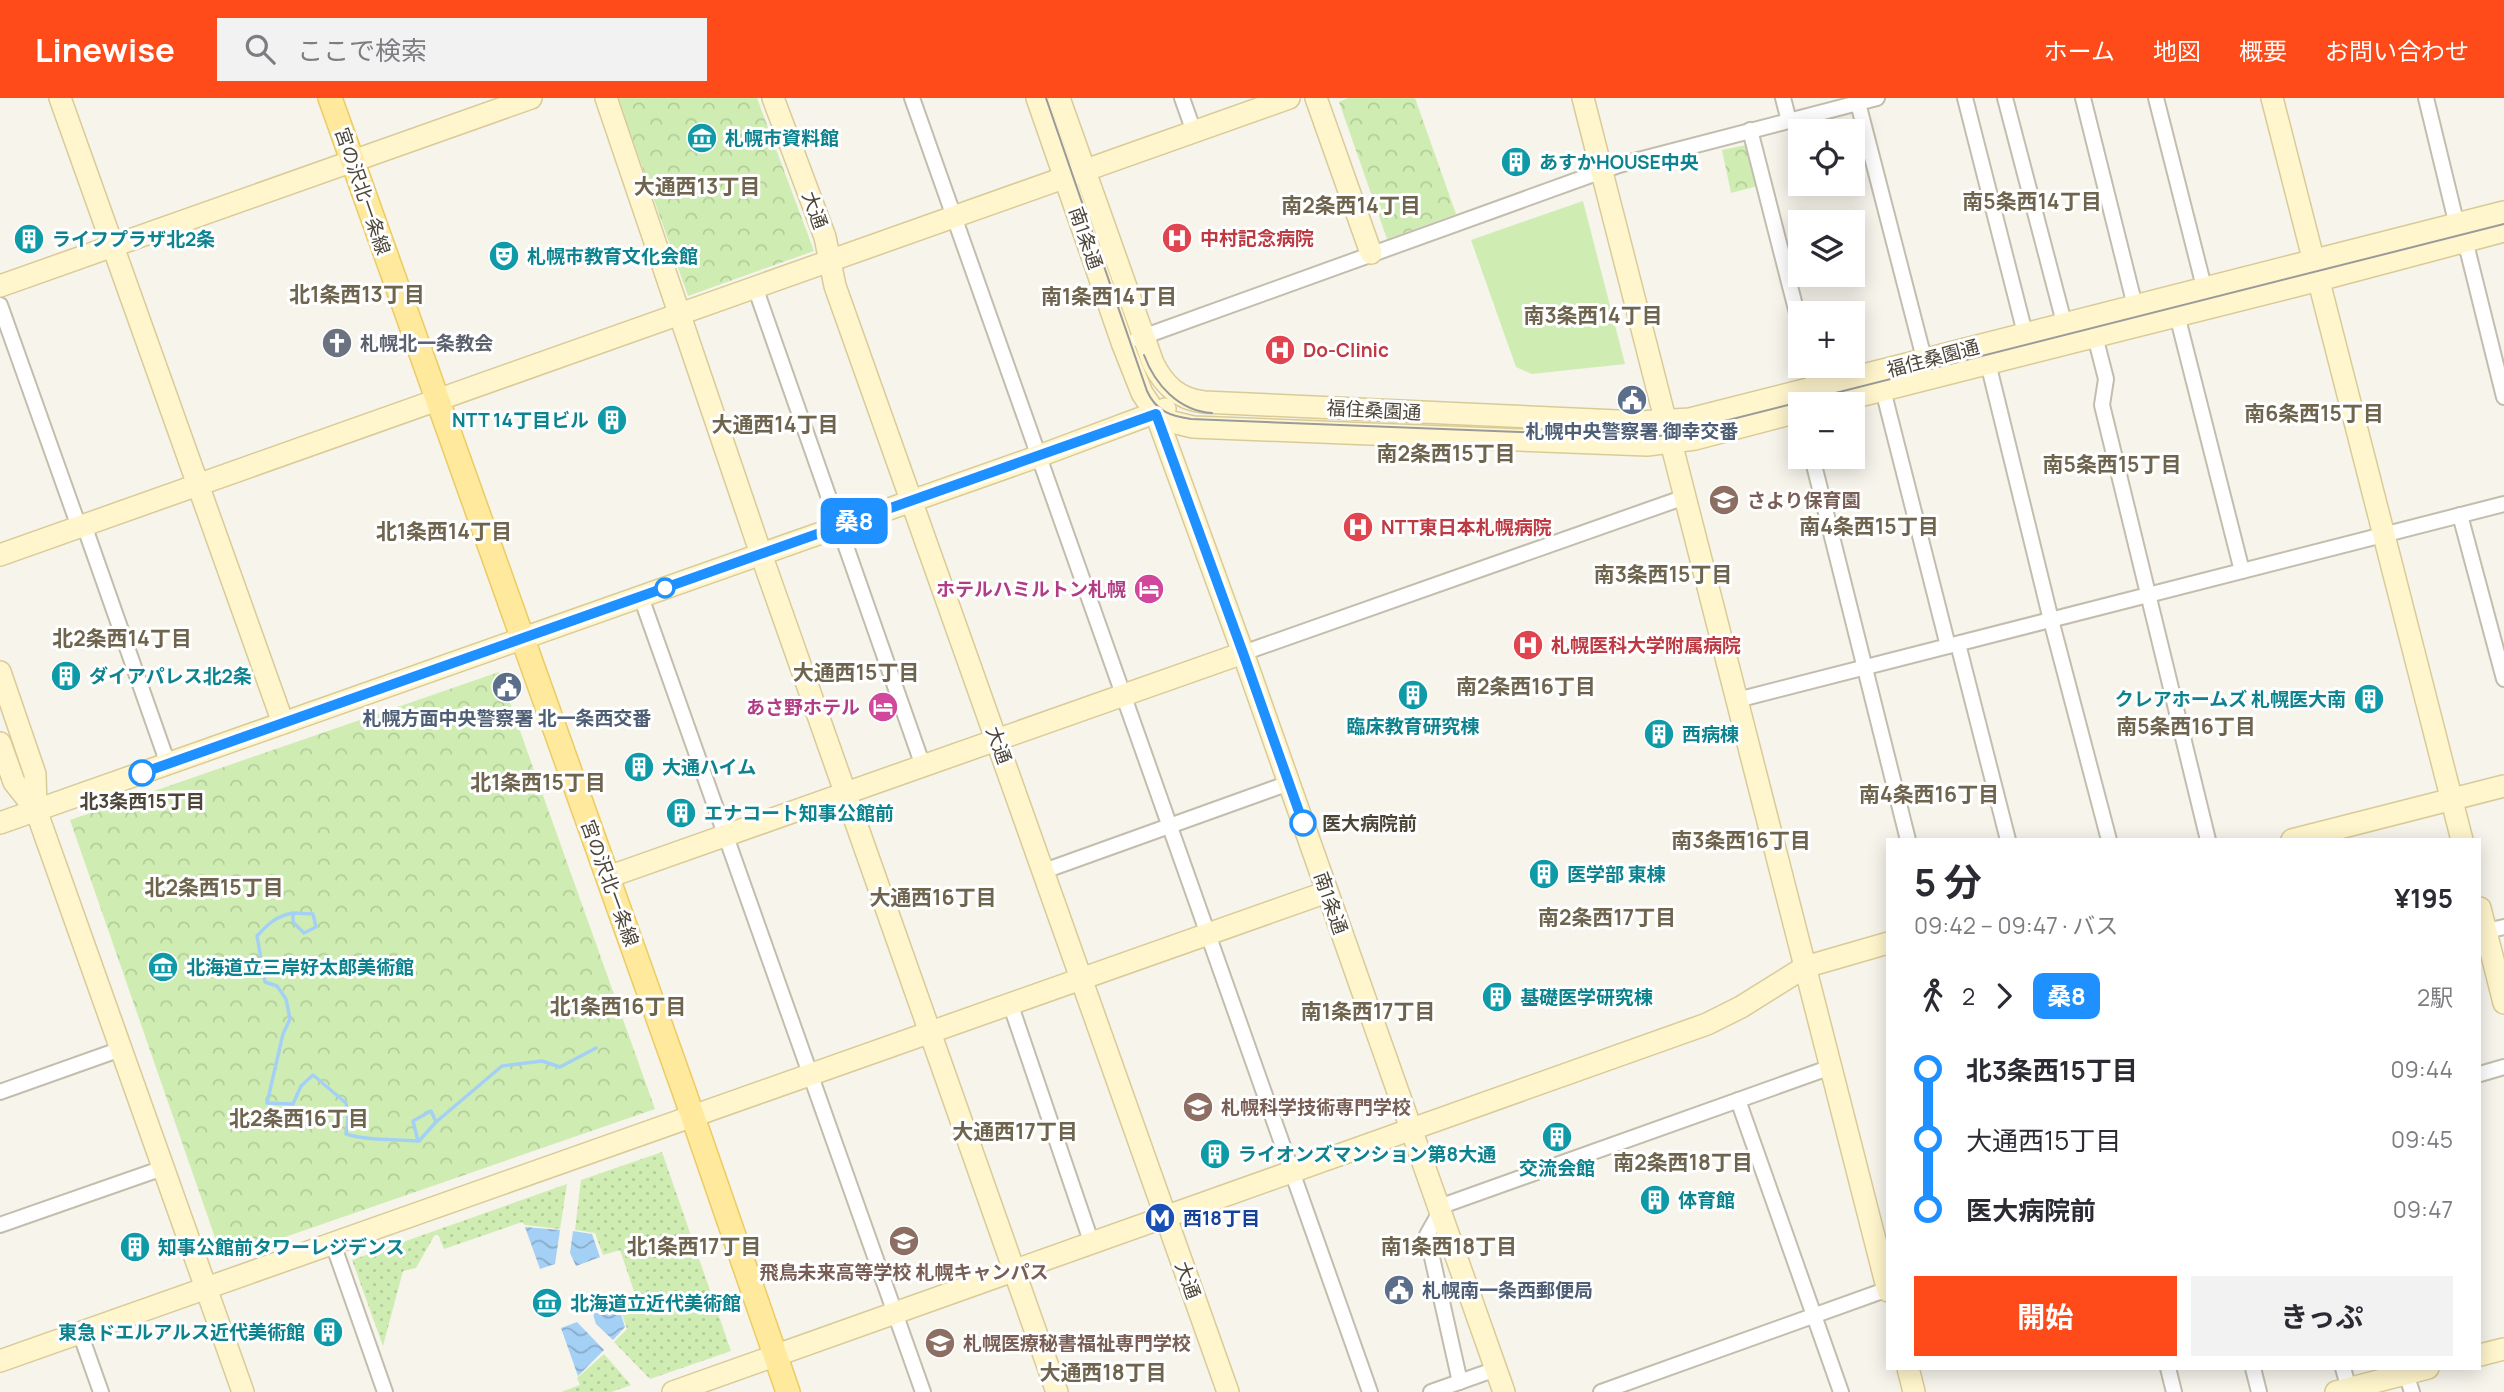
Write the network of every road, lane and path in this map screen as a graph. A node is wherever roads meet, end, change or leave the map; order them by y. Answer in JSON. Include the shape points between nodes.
{"nodes":[{"id":1,"x":61,"y":98,"type":"edge"},
{"id":2,"x":330,"y":98,"type":"edge"},
{"id":3,"x":531,"y":98,"type":"edge"},
{"id":4,"x":606,"y":98,"type":"edge"},
{"id":5,"x":774,"y":98,"type":"edge"},
{"id":6,"x":912,"y":98,"type":"edge"},
{"id":7,"x":1037,"y":98,"type":"edge"},
{"id":8,"x":1059,"y":98,"type":"edge"},
{"id":9,"x":1182,"y":98,"type":"edge"},
{"id":10,"x":1289,"y":98,"type":"edge"},
{"id":11,"x":1316,"y":98,"type":"edge"},
{"id":12,"x":1583,"y":98,"type":"edge"},
{"id":13,"x":1783,"y":98,"type":"edge"},
{"id":14,"x":1877,"y":98,"type":"edge"},
{"id":15,"x":1965,"y":98,"type":"edge"},
{"id":16,"x":2005,"y":98,"type":"edge"},
{"id":17,"x":2083,"y":98,"type":"edge"},
{"id":18,"x":2156,"y":98,"type":"edge"},
{"id":19,"x":2272,"y":98,"type":"edge"},
{"id":20,"x":2426,"y":98,"type":"edge"},
{"id":21,"x":1858,"y":103,"type":"junction"},
{"id":22,"x":1788,"y":119,"type":"edge"},
{"id":23,"x":1797,"y":119,"type":"edge"},
{"id":24,"x":1788,"y":121,"type":"edge"},
{"id":25,"x":1751,"y":130,"type":"junction"},
{"id":26,"x":1194,"y":132,"type":"junction"},
{"id":27,"x":352,"y":161,"type":"junction"},
{"id":28,"x":1601,"y":170,"type":"junction"},
{"id":29,"x":1075,"y":174,"type":"junction"},
{"id":30,"x":2504,"y":212,"type":"edge"},
{"id":31,"x":954,"y":217,"type":"junction"},
{"id":32,"x":2504,"y":231,"type":"edge"},
{"id":33,"x":2459,"y":233,"type":"junction"},
{"id":34,"x":113,"y":246,"type":"junction"},
{"id":35,"x":1371,"y":253,"type":"junction"},
{"id":36,"x":830,"y":261,"type":"junction"},
{"id":37,"x":2316,"y":270,"type":"junction"},
{"id":38,"x":0,"y":286,"type":"edge"},
{"id":39,"x":755,"y":288,"type":"junction"},
{"id":40,"x":2209,"y":297,"type":"junction"},
{"id":41,"x":1794,"y":301,"type":"edge"},
{"id":42,"x":0,"y":305,"type":"edge"},
{"id":43,"x":678,"y":315,"type":"junction"},
{"id":44,"x":2177,"y":315,"type":"junction"},
{"id":45,"x":2137,"y":316,"type":"junction"},
{"id":46,"x":2066,"y":333,"type":"junction"},
{"id":47,"x":2095,"y":336,"type":"junction"},
{"id":48,"x":1143,"y":337,"type":"junction"},
{"id":49,"x":2027,"y":343,"type":"junction"},
{"id":50,"x":1123,"y":345,"type":"junction"},
{"id":51,"x":1988,"y":363,"type":"junction"},
{"id":52,"x":1927,"y":369,"type":"junction"},
{"id":53,"x":1165,"y":383,"type":"junction"},
{"id":54,"x":1883,"y":390,"type":"junction"},
{"id":55,"x":1846,"y":392,"type":"edge"},
{"id":56,"x":1865,"y":393,"type":"edge"},
{"id":57,"x":2504,"y":397,"type":"edge"},
{"id":58,"x":1184,"y":398,"type":"junction"},
{"id":59,"x":437,"y":400,"type":"junction"},
{"id":60,"x":1788,"y":404,"type":"edge"},
{"id":61,"x":1156,"y":414,"type":"junction"},
{"id":62,"x":1788,"y":415,"type":"edge"},
{"id":63,"x":1665,"y":421,"type":"junction"},
{"id":64,"x":1671,"y":443,"type":"junction"},
{"id":65,"x":1039,"y":456,"type":"junction"},
{"id":66,"x":1815,"y":469,"type":"edge"},
{"id":67,"x":198,"y":485,"type":"junction"},
{"id":68,"x":1685,"y":496,"type":"junction"},
{"id":69,"x":911,"y":501,"type":"junction"},
{"id":70,"x":2504,"y":504,"type":"edge"},
{"id":71,"x":2460,"y":515,"type":"junction"},
{"id":72,"x":81,"y":526,"type":"junction"},
{"id":73,"x":839,"y":527,"type":"junction"},
{"id":74,"x":2384,"y":535,"type":"junction"},
{"id":75,"x":761,"y":554,"type":"junction"},
{"id":76,"x":0,"y":555,"type":"edge"},
{"id":77,"x":2242,"y":571,"type":"junction"},
{"id":78,"x":2146,"y":595,"type":"junction"},
{"id":79,"x":641,"y":597,"type":"junction"},
{"id":80,"x":2051,"y":620,"type":"junction"},
{"id":81,"x":522,"y":639,"type":"junction"},
{"id":82,"x":1953,"y":645,"type":"junction"},
{"id":83,"x":1243,"y":653,"type":"junction"},
{"id":84,"x":1864,"y":668,"type":"junction"},
{"id":85,"x":0,"y":672,"type":"edge"},
{"id":86,"x":2504,"y":679,"type":"edge"},
{"id":87,"x":1123,"y":695,"type":"junction"},
{"id":88,"x":1737,"y":700,"type":"junction"},
{"id":89,"x":283,"y":723,"type":"junction"},
{"id":90,"x":997,"y":740,"type":"junction"},
{"id":91,"x":0,"y":743,"type":"edge"},
{"id":92,"x":168,"y":764,"type":"junction"},
{"id":93,"x":923,"y":766,"type":"junction"},
{"id":94,"x":1289,"y":783,"type":"junction"},
{"id":95,"x":2504,"y":786,"type":"edge"},
{"id":96,"x":845,"y":793,"type":"junction"},
{"id":97,"x":2452,"y":799,"type":"junction"},
{"id":98,"x":36,"y":810,"type":"junction"},
{"id":99,"x":0,"y":823,"type":"edge"},
{"id":100,"x":1169,"y":825,"type":"junction"},
{"id":101,"x":726,"y":835,"type":"junction"},
{"id":102,"x":1907,"y":838,"type":"edge"},
{"id":103,"x":2007,"y":838,"type":"edge"},
{"id":104,"x":2108,"y":838,"type":"edge"},
{"id":105,"x":2207,"y":838,"type":"edge"},
{"id":106,"x":2307,"y":838,"type":"edge"},
{"id":107,"x":2462,"y":838,"type":"edge"},
{"id":108,"x":1044,"y":871,"type":"junction"},
{"id":109,"x":608,"y":877,"type":"junction"},
{"id":110,"x":1327,"y":892,"type":"junction"},
{"id":111,"x":2481,"y":909,"type":"edge"},
{"id":112,"x":2495,"y":929,"type":"edge"},
{"id":113,"x":1208,"y":934,"type":"junction"},
{"id":114,"x":1886,"y":944,"type":"edge"},
{"id":115,"x":1805,"y":967,"type":"junction"},
{"id":116,"x":1082,"y":978,"type":"junction"},
{"id":117,"x":1010,"y":1003,"type":"junction"},
{"id":118,"x":2504,"y":1003,"type":"edge"},
{"id":119,"x":930,"y":1032,"type":"junction"},
{"id":120,"x":121,"y":1049,"type":"junction"},
{"id":121,"x":2504,"y":1067,"type":"edge"},
{"id":122,"x":1831,"y":1068,"type":"junction"},
{"id":123,"x":2481,"y":1073,"type":"edge"},
{"id":124,"x":811,"y":1074,"type":"junction"},
{"id":125,"x":0,"y":1092,"type":"edge"},
{"id":126,"x":1738,"y":1100,"type":"junction"},
{"id":127,"x":693,"y":1116,"type":"junction"},
{"id":128,"x":1411,"y":1130,"type":"junction"},
{"id":129,"x":163,"y":1168,"type":"junction"},
{"id":130,"x":1292,"y":1173,"type":"junction"},
{"id":131,"x":1439,"y":1209,"type":"junction"},
{"id":132,"x":1166,"y":1217,"type":"junction"},
{"id":133,"x":0,"y":1225,"type":"edge"},
{"id":134,"x":1880,"y":1227,"type":"edge"},
{"id":135,"x":332,"y":1244,"type":"junction"},
{"id":136,"x":1092,"y":1244,"type":"junction"},
{"id":137,"x":1014,"y":1271,"type":"junction"},
{"id":138,"x":1886,"y":1274,"type":"edge"},
{"id":139,"x":206,"y":1288,"type":"junction"},
{"id":140,"x":1886,"y":1291,"type":"edge"},
{"id":141,"x":895,"y":1313,"type":"junction"},
{"id":142,"x":1814,"y":1316,"type":"junction"},
{"id":143,"x":80,"y":1333,"type":"junction"},
{"id":144,"x":2504,"y":1349,"type":"edge"},
{"id":145,"x":2481,"y":1355,"type":"edge"},
{"id":146,"x":776,"y":1356,"type":"junction"},
{"id":147,"x":0,"y":1361,"type":"edge"},
{"id":148,"x":1496,"y":1369,"type":"junction"},
{"id":149,"x":1908,"y":1370,"type":"edge"},
{"id":150,"x":2168,"y":1370,"type":"edge"},
{"id":151,"x":2254,"y":1370,"type":"edge"},
{"id":152,"x":2425,"y":1370,"type":"edge"},
{"id":153,"x":2343,"y":1383,"type":"edge"},
{"id":154,"x":2409,"y":1383,"type":"edge"},
{"id":155,"x":1453,"y":1387,"type":"edge"},
{"id":156,"x":101,"y":1392,"type":"edge"},
{"id":157,"x":243,"y":1392,"type":"edge"},
{"id":158,"x":385,"y":1392,"type":"edge"},
{"id":159,"x":673,"y":1392,"type":"edge"},
{"id":160,"x":788,"y":1392,"type":"edge"},
{"id":161,"x":923,"y":1392,"type":"edge"},
{"id":162,"x":1057,"y":1392,"type":"edge"},
{"id":163,"x":1228,"y":1392,"type":"edge"},
{"id":164,"x":1370,"y":1392,"type":"edge"},
{"id":165,"x":1431,"y":1392,"type":"edge"},
{"id":166,"x":1504,"y":1392,"type":"edge"},
{"id":167,"x":1601,"y":1392,"type":"edge"},
{"id":168,"x":1841,"y":1392,"type":"edge"},
{"id":169,"x":1914,"y":1392,"type":"edge"},
{"id":170,"x":2174,"y":1392,"type":"edge"},
{"id":171,"x":2259,"y":1392,"type":"edge"}],
"edges":[{"from":1,"to":34,"type":"street"},
{"from":2,"to":27,"type":"main road","name":"宮の沢北一条線"},
{"from":3,"to":27,"type":"street"},
{"from":4,"to":43,"type":"street"},
{"from":5,"to":36,"type":"street","name":"大通"},
{"from":6,"to":31,"type":"street"},
{"from":7,"to":29,"type":"street","name":"南1条通"},
{"from":8,"to":29,"type":"street","name":"南1条通"},
{"from":9,"to":26,"type":"street"},
{"from":10,"to":26,"type":"street"},
{"from":11,"to":35,"type":"street"},
{"from":12,"to":28,"type":"street"},
{"from":13,"to":22,"type":"street"},
{"from":14,"to":21,"type":"street"},
{"from":15,"to":49,"type":"street"},
{"from":16,"to":46,"type":"street"},
{"from":17,"to":45,"type":"street"},
{"from":18,"to":40,"type":"street"},
{"from":19,"to":37,"type":"street"},
{"from":20,"to":33,"type":"street"},
{"from":21,"to":23,"type":"street"},
{"from":21,"to":52,"type":"street"},
{"from":24,"to":25,"type":"street"},
{"from":25,"to":28,"type":"street"},
{"from":25,"to":41,"type":"street"},
{"from":26,"to":29,"type":"street"},
{"from":27,"to":34,"type":"street"},
{"from":27,"to":59,"type":"main road","name":"宮の沢北一条線"},
{"from":28,"to":35,"type":"street"},
{"from":28,"to":63,"type":"street"},
{"from":29,"to":31,"type":"street"},
{"from":29,"to":48,"type":"street","name":"南1条通"},
{"from":29,"to":50,"type":"street","name":"南1条通"},
{"from":30,"to":33,"type":"street","name":"福住桑園通"},
{"from":31,"to":36,"type":"street"},
{"from":31,"to":65,"type":"street"},
{"from":32,"to":33,"type":"street","name":"福住桑園通"},
{"from":33,"to":37,"type":"street","name":"福住桑園通"},
{"from":33,"to":57,"type":"street","via":[[2468,251]]},
{"from":34,"to":38,"type":"street"},
{"from":34,"to":67,"type":"street"},
{"from":35,"to":48,"type":"street"},
{"from":36,"to":39,"type":"street"},
{"from":36,"to":69,"type":"street","name":"大通","via":[[835,287]]},
{"from":37,"to":40,"type":"street","name":"福住桑園通"},
{"from":37,"to":74,"type":"street"},
{"from":39,"to":43,"type":"street"},
{"from":39,"to":73,"type":"street"},
{"from":40,"to":44,"type":"street","name":"福住桑園通"},
{"from":40,"to":45,"type":"street","name":"福住桑園通"},
{"from":42,"to":72,"type":"street"},
{"from":43,"to":59,"type":"street"},
{"from":43,"to":75,"type":"street"},
{"from":44,"to":45,"type":"street","name":"福住桑園通"},
{"from":44,"to":77,"type":"street"},
{"from":45,"to":46,"type":"street","name":"福住桑園通"},
{"from":45,"to":47,"type":"street","name":"福住桑園通"},
{"from":46,"to":47,"type":"street","name":"福住桑園通"},
{"from":46,"to":49,"type":"street","name":"福住桑園通"},
{"from":47,"to":78,"type":"street","via":[[2106,379],[2102,405]]},
{"from":48,"to":50,"type":"street"},
{"from":48,"to":53,"type":"street","name":"南1条通"},
{"from":49,"to":51,"type":"street","name":"福住桑園通"},
{"from":49,"to":52,"type":"street","name":"福住桑園通"},
{"from":50,"to":61,"type":"street","name":"南1条通","via":[[1142,393]]},
{"from":51,"to":52,"type":"street","name":"福住桑園通"},
{"from":51,"to":80,"type":"street"},
{"from":52,"to":54,"type":"street","name":"福住桑園通"},
{"from":52,"to":55,"type":"street","name":"福住桑園通"},
{"from":53,"to":58,"type":"street"},
{"from":53,"to":61,"type":"street"},
{"from":54,"to":56,"type":"street","name":"福住桑園通"},
{"from":54,"to":82,"type":"street"},
{"from":58,"to":61,"type":"street"},
{"from":58,"to":63,"type":"street","name":"福住桑園通"},
{"from":59,"to":67,"type":"street"},
{"from":59,"to":81,"type":"main road","name":"宮の沢北一条線"},
{"from":60,"to":63,"type":"street","name":"福住桑園通"},
{"from":61,"to":64,"type":"street","name":"福住桑園通","via":[[1193,427]]},
{"from":61,"to":65,"type":"street"},
{"from":61,"to":83,"type":"street","name":"南1条通"},
{"from":62,"to":64,"type":"street","name":"福住桑園通"},
{"from":63,"to":64,"type":"street"},
{"from":64,"to":68,"type":"street"},
{"from":65,"to":69,"type":"street"},
{"from":65,"to":87,"type":"street"},
{"from":66,"to":84,"type":"street"},
{"from":67,"to":72,"type":"street"},
{"from":67,"to":89,"type":"street"},
{"from":68,"to":83,"type":"street"},
{"from":68,"to":88,"type":"street"},
{"from":69,"to":73,"type":"street"},
{"from":69,"to":90,"type":"street","name":"大通"},
{"from":70,"to":71,"type":"street"},
{"from":71,"to":74,"type":"street"},
{"from":71,"to":86,"type":"street"},
{"from":72,"to":76,"type":"street"},
{"from":72,"to":92,"type":"street"},
{"from":73,"to":75,"type":"street"},
{"from":73,"to":93,"type":"street"},
{"from":74,"to":77,"type":"street"},
{"from":74,"to":97,"type":"street"},
{"from":75,"to":79,"type":"street"},
{"from":75,"to":96,"type":"street"},
{"from":77,"to":78,"type":"street"},
{"from":78,"to":80,"type":"street"},
{"from":78,"to":105,"type":"street"},
{"from":79,"to":81,"type":"street"},
{"from":79,"to":101,"type":"street"},
{"from":80,"to":82,"type":"street"},
{"from":80,"to":104,"type":"street"},
{"from":81,"to":89,"type":"street"},
{"from":81,"to":109,"type":"main road","name":"宮の沢北一条線"},
{"from":82,"to":84,"type":"street"},
{"from":82,"to":103,"type":"street"},
{"from":83,"to":87,"type":"street"},
{"from":83,"to":94,"type":"street","name":"南1条通"},
{"from":84,"to":88,"type":"street"},
{"from":84,"to":102,"type":"street"},
{"from":85,"to":98,"type":"street","via":[[35,774]]},
{"from":87,"to":90,"type":"street"},
{"from":87,"to":100,"type":"street"},
{"from":88,"to":115,"type":"street"},
{"from":89,"to":92,"type":"street"},
{"from":90,"to":93,"type":"street"},
{"from":90,"to":108,"type":"street","name":"大通"},
{"from":91,"to":98,"type":"street","via":[[14,782]]},
{"from":92,"to":98,"type":"street"},
{"from":93,"to":96,"type":"street"},
{"from":94,"to":100,"type":"street"},
{"from":94,"to":110,"type":"street","name":"南1条通"},
{"from":95,"to":97,"type":"street"},
{"from":96,"to":101,"type":"street"},
{"from":96,"to":119,"type":"street"},
{"from":97,"to":106,"type":"street"},
{"from":97,"to":107,"type":"street"},
{"from":98,"to":99,"type":"street"},
{"from":98,"to":120,"type":"street"},
{"from":100,"to":108,"type":"street"},
{"from":100,"to":113,"type":"street"},
{"from":101,"to":109,"type":"street"},
{"from":101,"to":124,"type":"street"},
{"from":108,"to":116,"type":"street","name":"大通"},
{"from":109,"to":127,"type":"main road","name":"宮の沢北一条線"},
{"from":110,"to":113,"type":"street"},
{"from":110,"to":128,"type":"street","name":"南1条通"},
{"from":111,"to":112,"type":"street"},
{"from":112,"to":118,"type":"street"},
{"from":113,"to":116,"type":"street"},
{"from":113,"to":130,"type":"street"},
{"from":114,"to":115,"type":"street"},
{"from":115,"to":122,"type":"street"},
{"from":115,"to":128,"type":"street","via":[[1707,1024]]},
{"from":116,"to":117,"type":"street"},
{"from":116,"to":132,"type":"street","name":"大通"},
{"from":117,"to":119,"type":"street"},
{"from":117,"to":136,"type":"street"},
{"from":119,"to":124,"type":"street"},
{"from":119,"to":137,"type":"street"},
{"from":120,"to":125,"type":"street"},
{"from":120,"to":129,"type":"street"},
{"from":121,"to":123,"type":"street"},
{"from":122,"to":126,"type":"street"},
{"from":122,"to":134,"type":"street"},
{"from":124,"to":127,"type":"street"},
{"from":124,"to":141,"type":"street"},
{"from":126,"to":131,"type":"street"},
{"from":126,"to":142,"type":"street"},
{"from":127,"to":135,"type":"street"},
{"from":127,"to":146,"type":"main road","name":"宮の沢北一条線"},
{"from":128,"to":130,"type":"street"},
{"from":128,"to":131,"type":"street","name":"南1条通"},
{"from":129,"to":133,"type":"street"},
{"from":129,"to":139,"type":"street"},
{"from":130,"to":132,"type":"street"},
{"from":130,"to":164,"type":"street"},
{"from":131,"to":148,"type":"street","name":"南1条通"},
{"from":131,"to":155,"type":"street","via":[[1427,1235]]},
{"from":132,"to":136,"type":"street"},
{"from":132,"to":163,"type":"street","name":"大通"},
{"from":134,"to":138,"type":"street"},
{"from":135,"to":139,"type":"street"},
{"from":135,"to":158,"type":"street"},
{"from":136,"to":137,"type":"street"},
{"from":137,"to":141,"type":"street"},
{"from":137,"to":162,"type":"street"},
{"from":139,"to":143,"type":"street"},
{"from":139,"to":157,"type":"street"},
{"from":140,"to":142,"type":"street"},
{"from":141,"to":146,"type":"street"},
{"from":141,"to":161,"type":"street"},
{"from":142,"to":167,"type":"street"},
{"from":142,"to":168,"type":"street"},
{"from":143,"to":147,"type":"street"},
{"from":143,"to":156,"type":"street"},
{"from":144,"to":145,"type":"street"},
{"from":146,"to":159,"type":"street"},
{"from":146,"to":160,"type":"main road","name":"宮の沢北一条線"},
{"from":148,"to":155,"type":"street"},
{"from":148,"to":166,"type":"street","name":"南1条通"},
{"from":149,"to":169,"type":"street"},
{"from":150,"to":170,"type":"street"},
{"from":151,"to":171,"type":"street"},
{"from":152,"to":154,"type":"street"},
{"from":153,"to":154,"type":"street"},
{"from":155,"to":165,"type":"street"}]}
